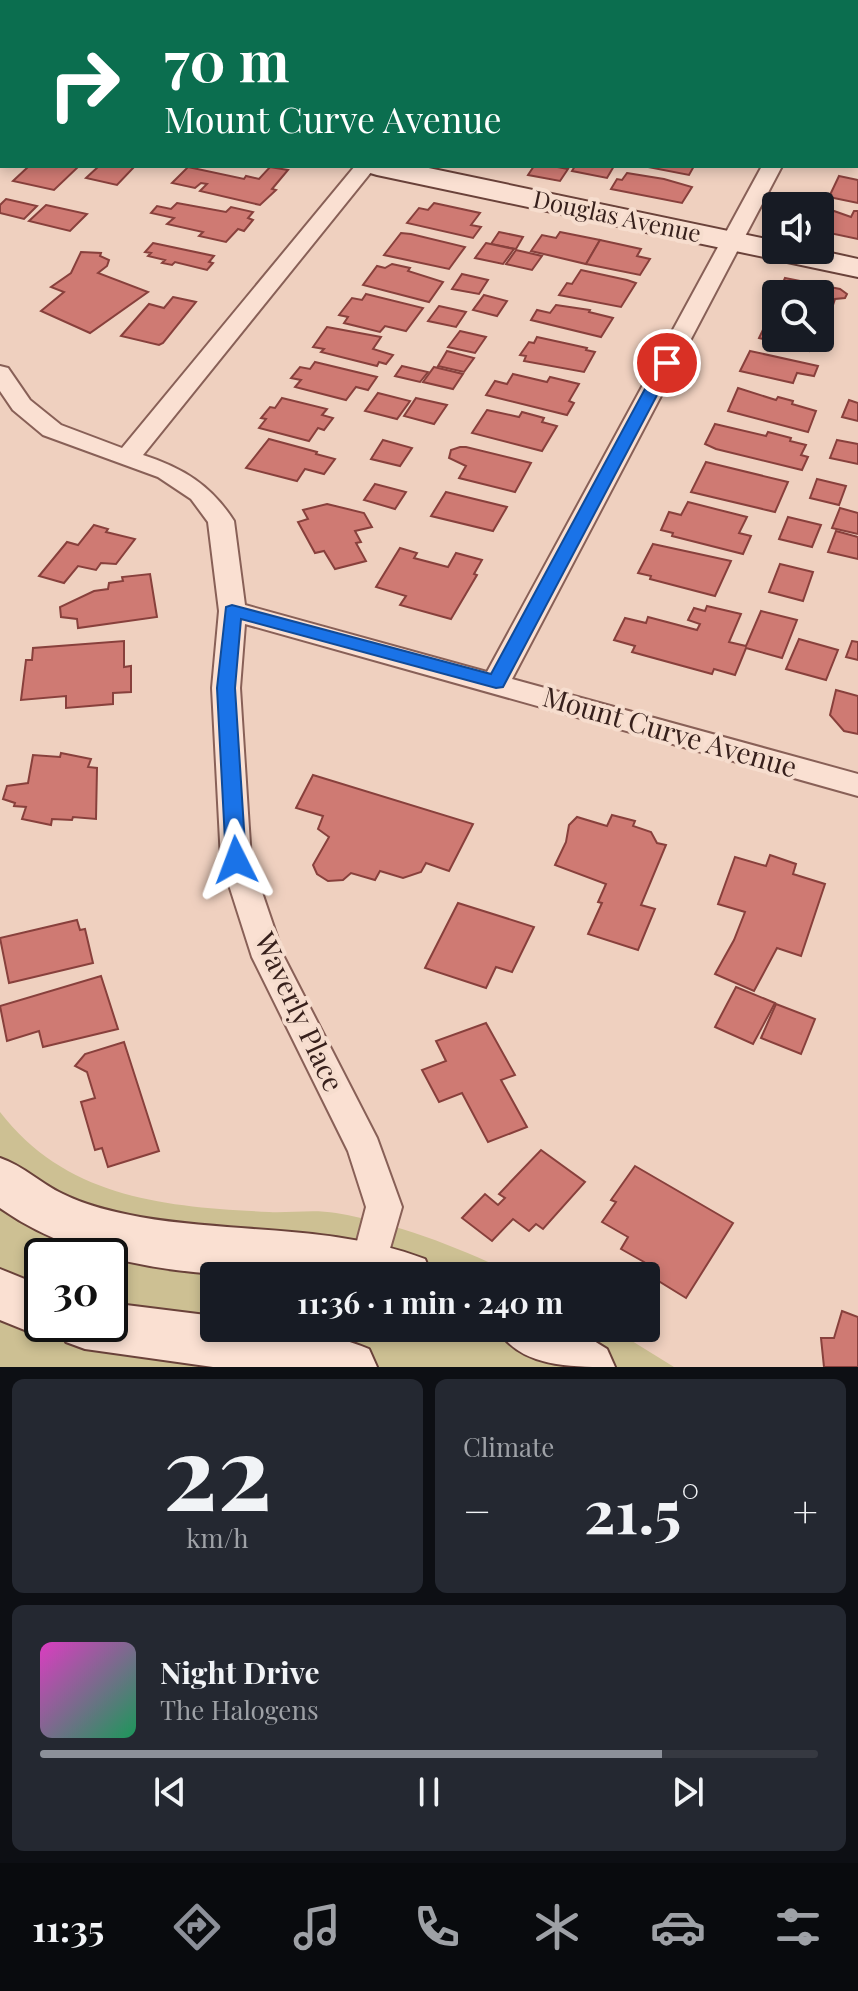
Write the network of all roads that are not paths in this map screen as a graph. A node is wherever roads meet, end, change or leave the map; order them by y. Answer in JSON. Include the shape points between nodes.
{"nodes":[{"id":1,"x":364,"y":168,"type":"edge"},
{"id":2,"x":386,"y":168,"type":"edge"},
{"id":3,"x":771,"y":168,"type":"edge"},
{"id":4,"x":732,"y":241,"type":"junction"},
{"id":5,"x":858,"y":268,"type":"edge"},
{"id":6,"x":2,"y":383,"type":"edge"},
{"id":7,"x":128,"y":457,"type":"junction"},
{"id":8,"x":232,"y":611,"type":"junction"},
{"id":9,"x":496,"y":682,"type":"junction"},
{"id":10,"x":858,"y":785,"type":"edge"},
{"id":11,"x":0,"y":1180,"type":"edge"},
{"id":12,"x":336,"y":1262,"type":"edge"},
{"id":13,"x":387,"y":1262,"type":"edge"},
{"id":14,"x":0,"y":1294,"type":"edge"},
{"id":15,"x":24,"y":1304,"type":"edge"},
{"id":16,"x":128,"y":1332,"type":"edge"},
{"id":17,"x":547,"y":1342,"type":"edge"},
{"id":18,"x":350,"y":1367,"type":"edge"},
{"id":19,"x":588,"y":1367,"type":"edge"}],
"edges":[{"from":1,"to":7,"type":"street"},
{"from":2,"to":4,"type":"street","name":"Douglas Avenue"},
{"from":3,"to":4,"type":"street"},
{"from":4,"to":5,"type":"street","name":"Douglas Avenue"},
{"from":4,"to":9,"type":"street"},
{"from":6,"to":7,"type":"street","via":[[52,430]]},
{"from":7,"to":8,"type":"street","via":[[167,471],[200,493],[221,521]]},
{"from":8,"to":9,"type":"street","name":"Mount Curve Avenue"},
{"from":8,"to":13,"type":"street","name":"Waverly Place","via":[[226,688],[236,860],[268,957],[365,1149],[384,1207]]},
{"from":9,"to":10,"type":"street","name":"Mount Curve Avenue"},
{"from":11,"to":12,"type":"street","via":[[17,1195],[75,1225],[155,1244],[258,1250]]},
{"from":14,"to":15,"type":"street"},
{"from":16,"to":18,"type":"street","via":[[240,1343]]},
{"from":17,"to":19,"type":"street"}]}
